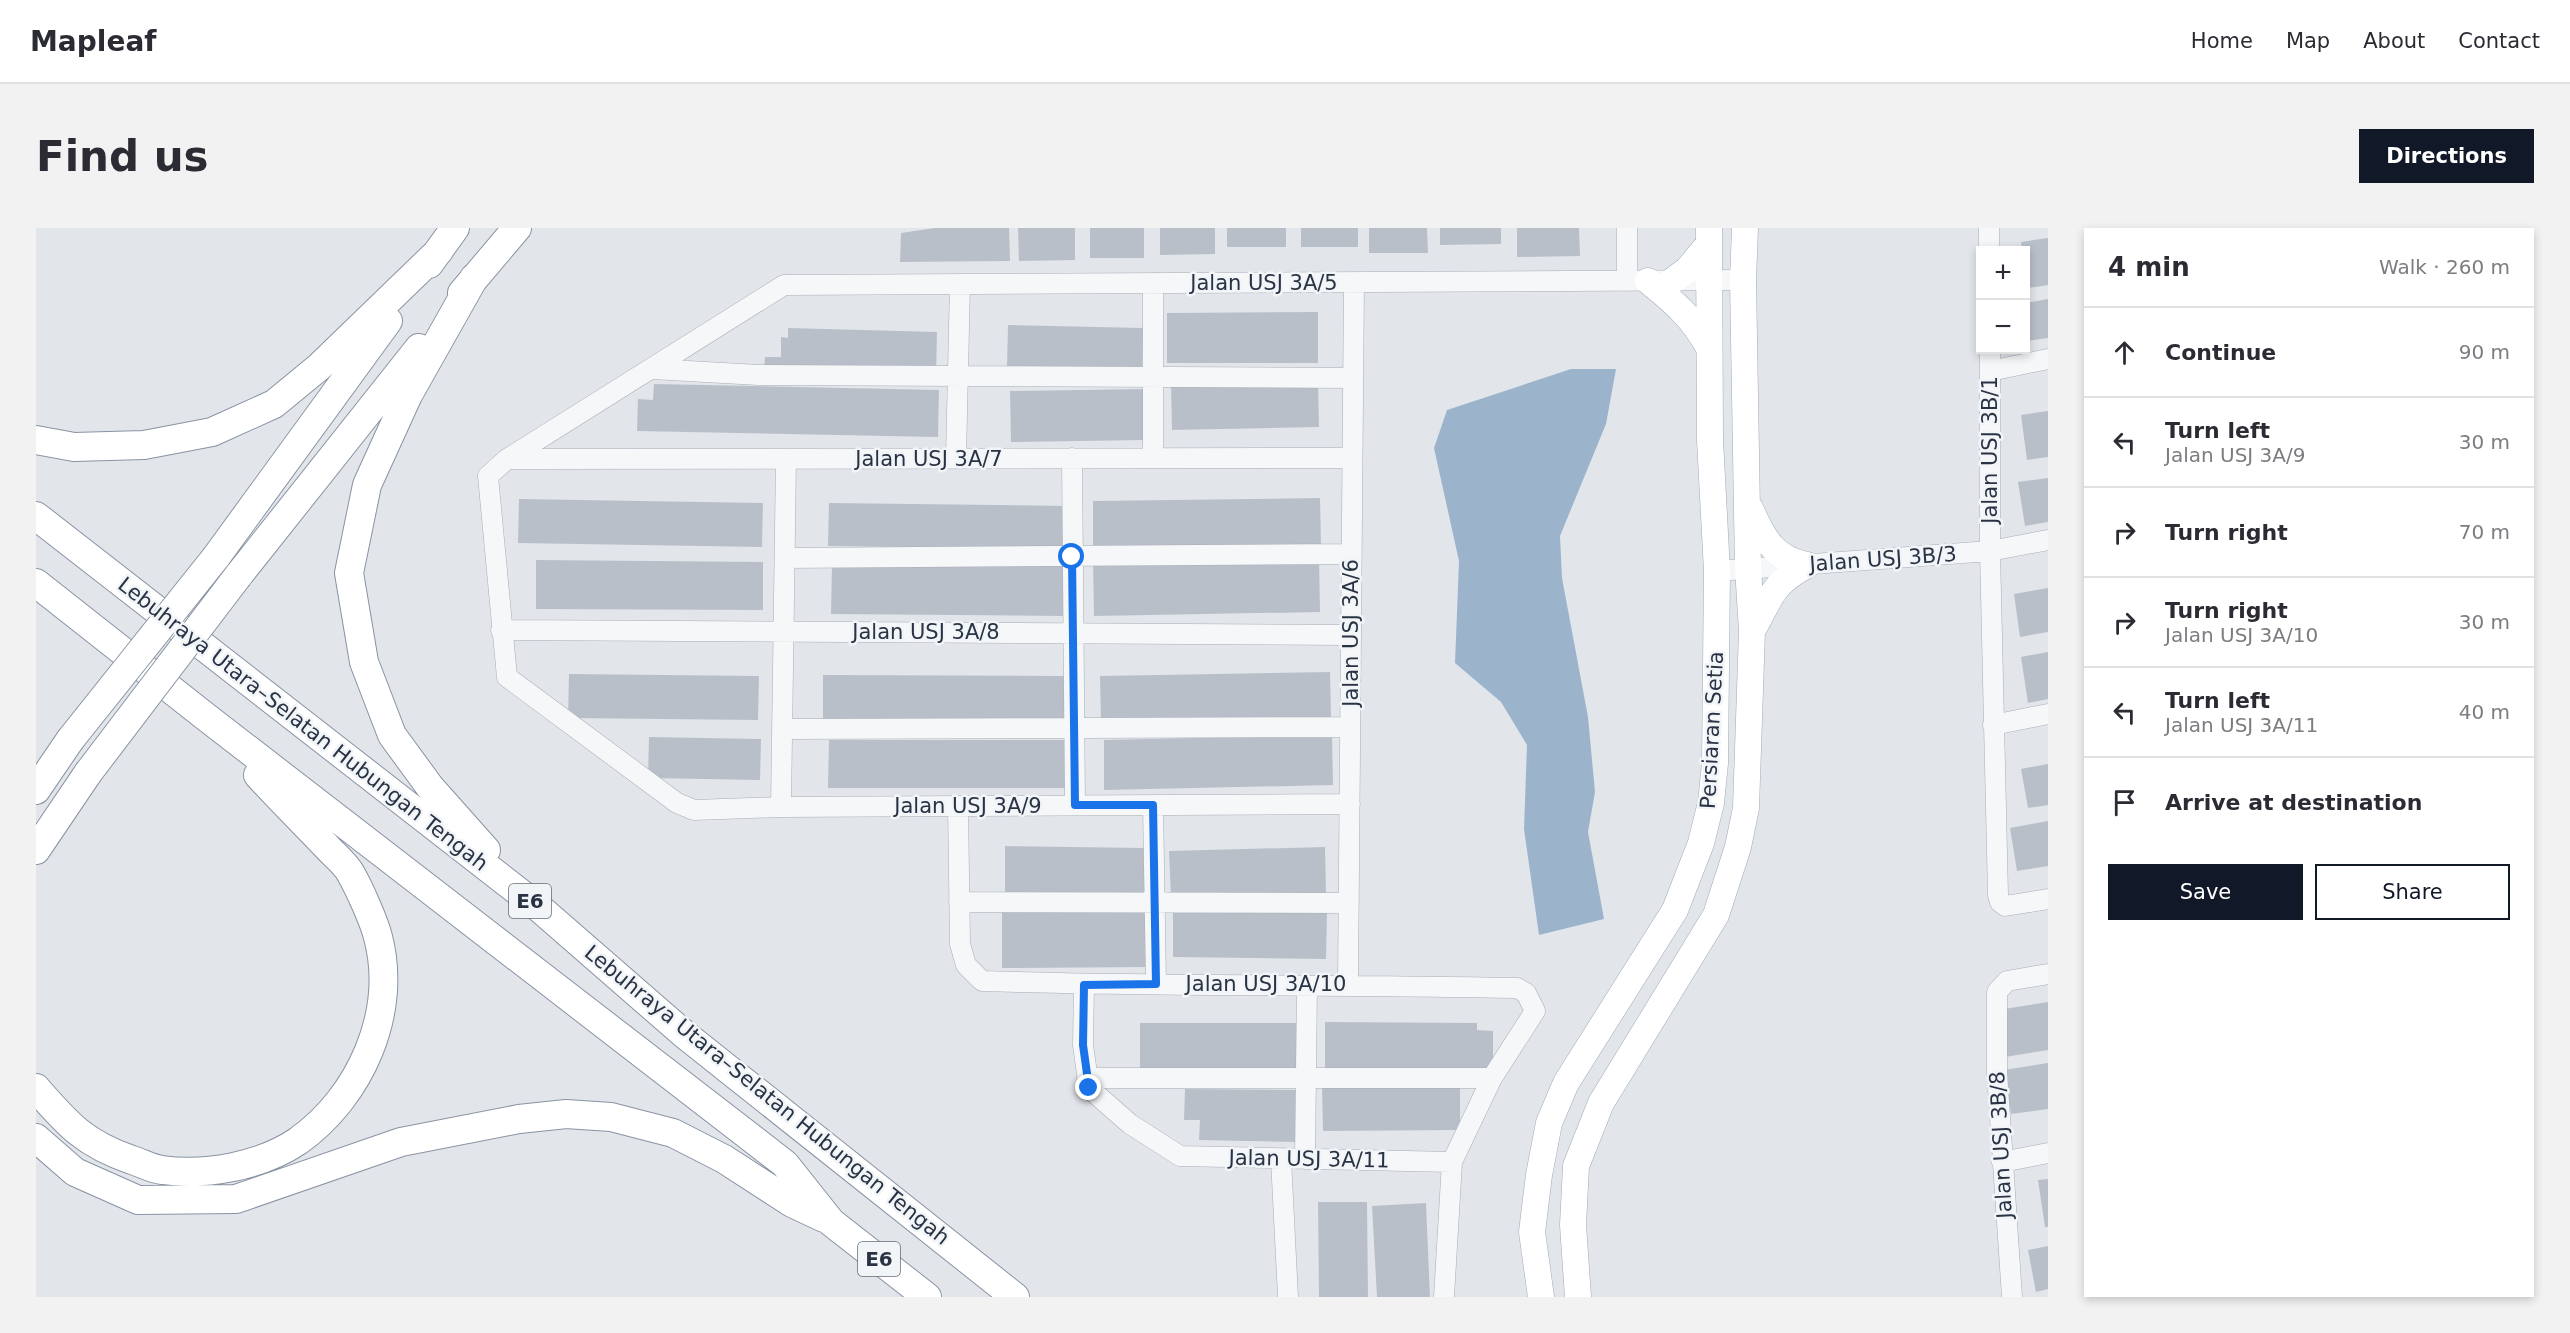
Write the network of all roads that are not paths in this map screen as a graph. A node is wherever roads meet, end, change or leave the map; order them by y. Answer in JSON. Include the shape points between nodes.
{"nodes":[{"id":1,"x":455,"y":228,"type":"edge"},
{"id":2,"x":517,"y":228,"type":"edge"},
{"id":3,"x":1627,"y":228,"type":"edge"},
{"id":4,"x":1744,"y":228,"type":"edge"},
{"id":5,"x":1989,"y":228,"type":"edge"},
{"id":6,"x":1709,"y":236,"type":"edge"},
{"id":7,"x":1989,"y":246,"type":"edge"},
{"id":8,"x":439,"y":251,"type":"junction"},
{"id":9,"x":474,"y":278,"type":"junction"},
{"id":10,"x":1708,"y":280,"type":"junction"},
{"id":11,"x":1743,"y":280,"type":"junction"},
{"id":12,"x":1649,"y":281,"type":"junction"},
{"id":13,"x":1354,"y":282,"type":"junction"},
{"id":14,"x":1153,"y":283,"type":"junction"},
{"id":15,"x":960,"y":284,"type":"junction"},
{"id":16,"x":1709,"y":348,"type":"junction"},
{"id":17,"x":1990,"y":354,"type":"edge"},
{"id":18,"x":2048,"y":359,"type":"edge"},
{"id":19,"x":652,"y":369,"type":"junction"},
{"id":20,"x":1990,"y":371,"type":"junction"},
{"id":21,"x":958,"y":375,"type":"junction"},
{"id":22,"x":1153,"y":376,"type":"junction"},
{"id":23,"x":1353,"y":378,"type":"junction"},
{"id":24,"x":36,"y":440,"type":"edge"},
{"id":25,"x":956,"y":458,"type":"junction"},
{"id":26,"x":1153,"y":458,"type":"junction"},
{"id":27,"x":1352,"y":458,"type":"junction"},
{"id":28,"x":507,"y":459,"type":"junction"},
{"id":29,"x":786,"y":459,"type":"junction"},
{"id":30,"x":1072,"y":459,"type":"junction"},
{"id":31,"x":1747,"y":502,"type":"junction"},
{"id":32,"x":36,"y":516,"type":"edge"},
{"id":33,"x":2048,"y":540,"type":"edge"},
{"id":34,"x":1990,"y":551,"type":"junction"},
{"id":35,"x":1351,"y":554,"type":"junction"},
{"id":36,"x":1072,"y":557,"type":"junction"},
{"id":37,"x":785,"y":558,"type":"junction"},
{"id":38,"x":1807,"y":566,"type":"junction"},
{"id":39,"x":1748,"y":568,"type":"junction"},
{"id":40,"x":1717,"y":571,"type":"junction"},
{"id":41,"x":36,"y":583,"type":"edge"},
{"id":42,"x":501,"y":630,"type":"junction"},
{"id":43,"x":1752,"y":631,"type":"junction"},
{"id":44,"x":783,"y":632,"type":"junction"},
{"id":45,"x":1073,"y":633,"type":"junction"},
{"id":46,"x":1351,"y":634,"type":"junction"},
{"id":47,"x":2048,"y":714,"type":"edge"},
{"id":48,"x":206,"y":717,"type":"junction"},
{"id":49,"x":1993,"y":725,"type":"junction"},
{"id":50,"x":1350,"y":727,"type":"junction"},
{"id":51,"x":1074,"y":728,"type":"junction"},
{"id":52,"x":782,"y":729,"type":"junction"},
{"id":53,"x":36,"y":790,"type":"edge"},
{"id":54,"x":1350,"y":804,"type":"junction"},
{"id":55,"x":1075,"y":805,"type":"junction"},
{"id":56,"x":1153,"y":805,"type":"junction"},
{"id":57,"x":958,"y":806,"type":"junction"},
{"id":58,"x":781,"y":807,"type":"junction"},
{"id":59,"x":36,"y":850,"type":"edge"},
{"id":60,"x":2048,"y":899,"type":"edge"},
{"id":61,"x":959,"y":902,"type":"junction"},
{"id":62,"x":1155,"y":903,"type":"junction"},
{"id":63,"x":1349,"y":903,"type":"junction"},
{"id":64,"x":537,"y":906,"type":"junction"},
{"id":65,"x":2048,"y":974,"type":"edge"},
{"id":66,"x":1156,"y":984,"type":"junction"},
{"id":67,"x":1348,"y":984,"type":"junction"},
{"id":68,"x":1084,"y":985,"type":"junction"},
{"id":69,"x":1307,"y":985,"type":"junction"},
{"id":70,"x":1305,"y":1077,"type":"junction"},
{"id":71,"x":1087,"y":1078,"type":"junction"},
{"id":72,"x":1492,"y":1078,"type":"junction"},
{"id":73,"x":36,"y":1088,"type":"edge"},
{"id":74,"x":36,"y":1137,"type":"edge"},
{"id":75,"x":2048,"y":1153,"type":"edge"},
{"id":76,"x":1281,"y":1159,"type":"junction"},
{"id":77,"x":1305,"y":1159,"type":"junction"},
{"id":78,"x":1452,"y":1162,"type":"junction"},
{"id":79,"x":2002,"y":1162,"type":"junction"},
{"id":80,"x":831,"y":1222,"type":"junction"},
{"id":81,"x":927,"y":1297,"type":"edge"},
{"id":82,"x":1015,"y":1297,"type":"edge"},
{"id":83,"x":1288,"y":1297,"type":"edge"},
{"id":84,"x":1444,"y":1297,"type":"edge"},
{"id":85,"x":1541,"y":1297,"type":"edge"},
{"id":86,"x":1578,"y":1297,"type":"edge"},
{"id":87,"x":2012,"y":1297,"type":"edge"}],
"edges":[{"from":1,"to":8,"type":"highway"},
{"from":2,"to":9,"type":"highway"},
{"from":3,"to":12,"type":"street"},
{"from":4,"to":11,"type":"main road","name":"Persiaran Setia"},
{"from":5,"to":7,"type":"street"},
{"from":6,"to":10,"type":"main road","name":"Persiaran Setia"},
{"from":6,"to":12,"type":"main road","via":[[1687,270]]},
{"from":8,"to":24,"type":"highway","via":[[327,360],[274,404],[212,432],[144,446],[74,447]]},
{"from":8,"to":53,"type":"highway","bridge":true,"via":[[216,557],[70,740]]},
{"from":9,"to":59,"type":"highway","bridge":true,"via":[[238,576],[88,772]]},
{"from":9,"to":64,"type":"highway","via":[[408,395],[367,485],[349,573],[364,662],[392,735],[430,787]]},
{"from":10,"to":11,"type":"street","name":"Jalan USJ 3A/5"},
{"from":10,"to":12,"type":"street","name":"Jalan USJ 3A/5"},
{"from":10,"to":16,"type":"main road","name":"Persiaran Setia"},
{"from":11,"to":31,"type":"main road","name":"Persiaran Setia"},
{"from":12,"to":13,"type":"street","name":"Jalan USJ 3A/5"},
{"from":12,"to":16,"type":"main road","via":[[1697,326]]},
{"from":13,"to":14,"type":"street","name":"Jalan USJ 3A/5"},
{"from":13,"to":23,"type":"street","name":"Jalan USJ 3A/6"},
{"from":14,"to":15,"type":"street","name":"Jalan USJ 3A/5"},
{"from":14,"to":22,"type":"street"},
{"from":15,"to":19,"type":"street","name":"Jalan USJ 3A/5","via":[[784,285]]},
{"from":15,"to":21,"type":"street"},
{"from":16,"to":40,"type":"main road","name":"Persiaran Setia"},
{"from":17,"to":20,"type":"street","name":"Jalan USJ 3B/1"},
{"from":18,"to":20,"type":"street"},
{"from":19,"to":21,"type":"street","via":[[759,375]]},
{"from":19,"to":28,"type":"street"},
{"from":20,"to":34,"type":"street","name":"Jalan USJ 3B/1"},
{"from":21,"to":22,"type":"street"},
{"from":21,"to":25,"type":"street"},
{"from":22,"to":23,"type":"street"},
{"from":22,"to":26,"type":"street"},
{"from":23,"to":27,"type":"street","name":"Jalan USJ 3A/6"},
{"from":25,"to":29,"type":"street","name":"Jalan USJ 3A/7"},
{"from":25,"to":30,"type":"street","name":"Jalan USJ 3A/7"},
{"from":26,"to":27,"type":"street","name":"Jalan USJ 3A/7"},
{"from":26,"to":30,"type":"street","name":"Jalan USJ 3A/7"},
{"from":27,"to":35,"type":"street","name":"Jalan USJ 3A/6"},
{"from":28,"to":29,"type":"street","name":"Jalan USJ 3A/7"},
{"from":28,"to":42,"type":"street","via":[[488,476]]},
{"from":29,"to":37,"type":"street"},
{"from":30,"to":36,"type":"street"},
{"from":31,"to":38,"type":"main road","via":[[1778,554]]},
{"from":31,"to":39,"type":"main road","name":"Persiaran Setia"},
{"from":32,"to":64,"type":"highway","name":"Lebuhraya Utara–Selatan Hubungan Tengah","number":"E6"},
{"from":33,"to":34,"type":"street","name":"Jalan USJ 3B/3"},
{"from":34,"to":38,"type":"street","name":"Jalan USJ 3B/3"},
{"from":34,"to":49,"type":"street","name":"Jalan USJ 3B/1"},
{"from":35,"to":36,"type":"street"},
{"from":35,"to":46,"type":"street","name":"Jalan USJ 3A/6"},
{"from":36,"to":37,"type":"street"},
{"from":36,"to":45,"type":"street"},
{"from":37,"to":44,"type":"street"},
{"from":38,"to":39,"type":"street","name":"Jalan USJ 3B/3"},
{"from":38,"to":43,"type":"main road","via":[[1776,586]]},
{"from":39,"to":40,"type":"street","name":"Jalan USJ 3B/3"},
{"from":39,"to":43,"type":"main road","name":"Persiaran Setia"},
{"from":40,"to":85,"type":"main road","name":"Persiaran Setia","via":[[1711,803],[1701,843],[1675,910],[1566,1083],[1549,1123],[1532,1232]]},
{"from":41,"to":48,"type":"highway","name":"Lebuhraya Utara–Selatan Hubungan Tengah","number":"E6"},
{"from":42,"to":44,"type":"street","name":"Jalan USJ 3A/8"},
{"from":42,"to":58,"type":"street","name":"Jalan USJ 3A/9","via":[[507,677],[659,791],[694,810]]},
{"from":43,"to":86,"type":"main road","name":"Persiaran Setia","via":[[1747,797],[1738,847],[1716,915],[1601,1103],[1576,1166],[1573,1225]]},
{"from":44,"to":45,"type":"street","name":"Jalan USJ 3A/8"},
{"from":44,"to":52,"type":"street"},
{"from":45,"to":46,"type":"street","name":"Jalan USJ 3A/8"},
{"from":45,"to":51,"type":"street"},
{"from":46,"to":50,"type":"street","name":"Jalan USJ 3A/6"},
{"from":47,"to":49,"type":"street"},
{"from":48,"to":73,"type":"highway","via":[[351,873],[378,937],[381,1011],[370,1051],[329,1115],[297,1142],[257,1161],[209,1171],[161,1170],[104,1150],[70,1127]]},
{"from":48,"to":80,"type":"highway","name":"Lebuhraya Utara–Selatan Hubungan Tengah","number":"E6","via":[[785,1164]]},
{"from":49,"to":60,"type":"street","name":"Jalan USJ 3B/1","via":[[2000,902],[2006,906]]},
{"from":50,"to":51,"type":"street"},
{"from":50,"to":54,"type":"street","name":"Jalan USJ 3A/6"},
{"from":51,"to":52,"type":"street"},
{"from":51,"to":55,"type":"street"},
{"from":52,"to":58,"type":"street"},
{"from":54,"to":56,"type":"street","name":"Jalan USJ 3A/9"},
{"from":54,"to":63,"type":"street","name":"Jalan USJ 3A/6"},
{"from":55,"to":56,"type":"street","name":"Jalan USJ 3A/9"},
{"from":55,"to":57,"type":"street","name":"Jalan USJ 3A/9"},
{"from":56,"to":62,"type":"street"},
{"from":57,"to":58,"type":"street","name":"Jalan USJ 3A/9"},
{"from":57,"to":61,"type":"street","name":"Jalan USJ 3A/10"},
{"from":61,"to":62,"type":"street"},
{"from":61,"to":68,"type":"street","name":"Jalan USJ 3A/10","via":[[960,944],[966,965],[982,981]]},
{"from":62,"to":63,"type":"street"},
{"from":62,"to":66,"type":"street"},
{"from":63,"to":67,"type":"street","name":"Jalan USJ 3A/6"},
{"from":64,"to":82,"type":"highway","name":"Lebuhraya Utara–Selatan Hubungan Tengah","number":"E6","via":[[684,1034]]},
{"from":65,"to":79,"type":"street","name":"Jalan USJ 3B/8","via":[[2007,981],[1997,992]]},
{"from":66,"to":68,"type":"street","name":"Jalan USJ 3A/10"},
{"from":66,"to":69,"type":"street","name":"Jalan USJ 3A/10"},
{"from":67,"to":69,"type":"street","name":"Jalan USJ 3A/10"},
{"from":67,"to":72,"type":"street","name":"Jalan USJ 3A/10","via":[[1517,988],[1526,993],[1535,1011]]},
{"from":68,"to":71,"type":"street","name":"Jalan USJ 3A/11"},
{"from":69,"to":70,"type":"street"},
{"from":70,"to":71,"type":"street"},
{"from":70,"to":72,"type":"street"},
{"from":70,"to":77,"type":"street"},
{"from":71,"to":76,"type":"street","name":"Jalan USJ 3A/11","via":[[1089,1088],[1130,1124],[1180,1156]]},
{"from":72,"to":78,"type":"street"},
{"from":74,"to":80,"type":"highway","via":[[75,1172],[138,1200],[236,1199],[401,1142],[519,1119],[566,1114],[611,1117],[673,1133]]},
{"from":75,"to":79,"type":"street"},
{"from":76,"to":77,"type":"street","name":"Jalan USJ 3A/11"},
{"from":76,"to":83,"type":"street"},
{"from":77,"to":78,"type":"street","name":"Jalan USJ 3A/11"},
{"from":78,"to":84,"type":"street"},
{"from":79,"to":87,"type":"street","name":"Jalan USJ 3B/8"},
{"from":80,"to":81,"type":"highway","name":"Lebuhraya Utara–Selatan Hubungan Tengah","number":"E6"}]}
